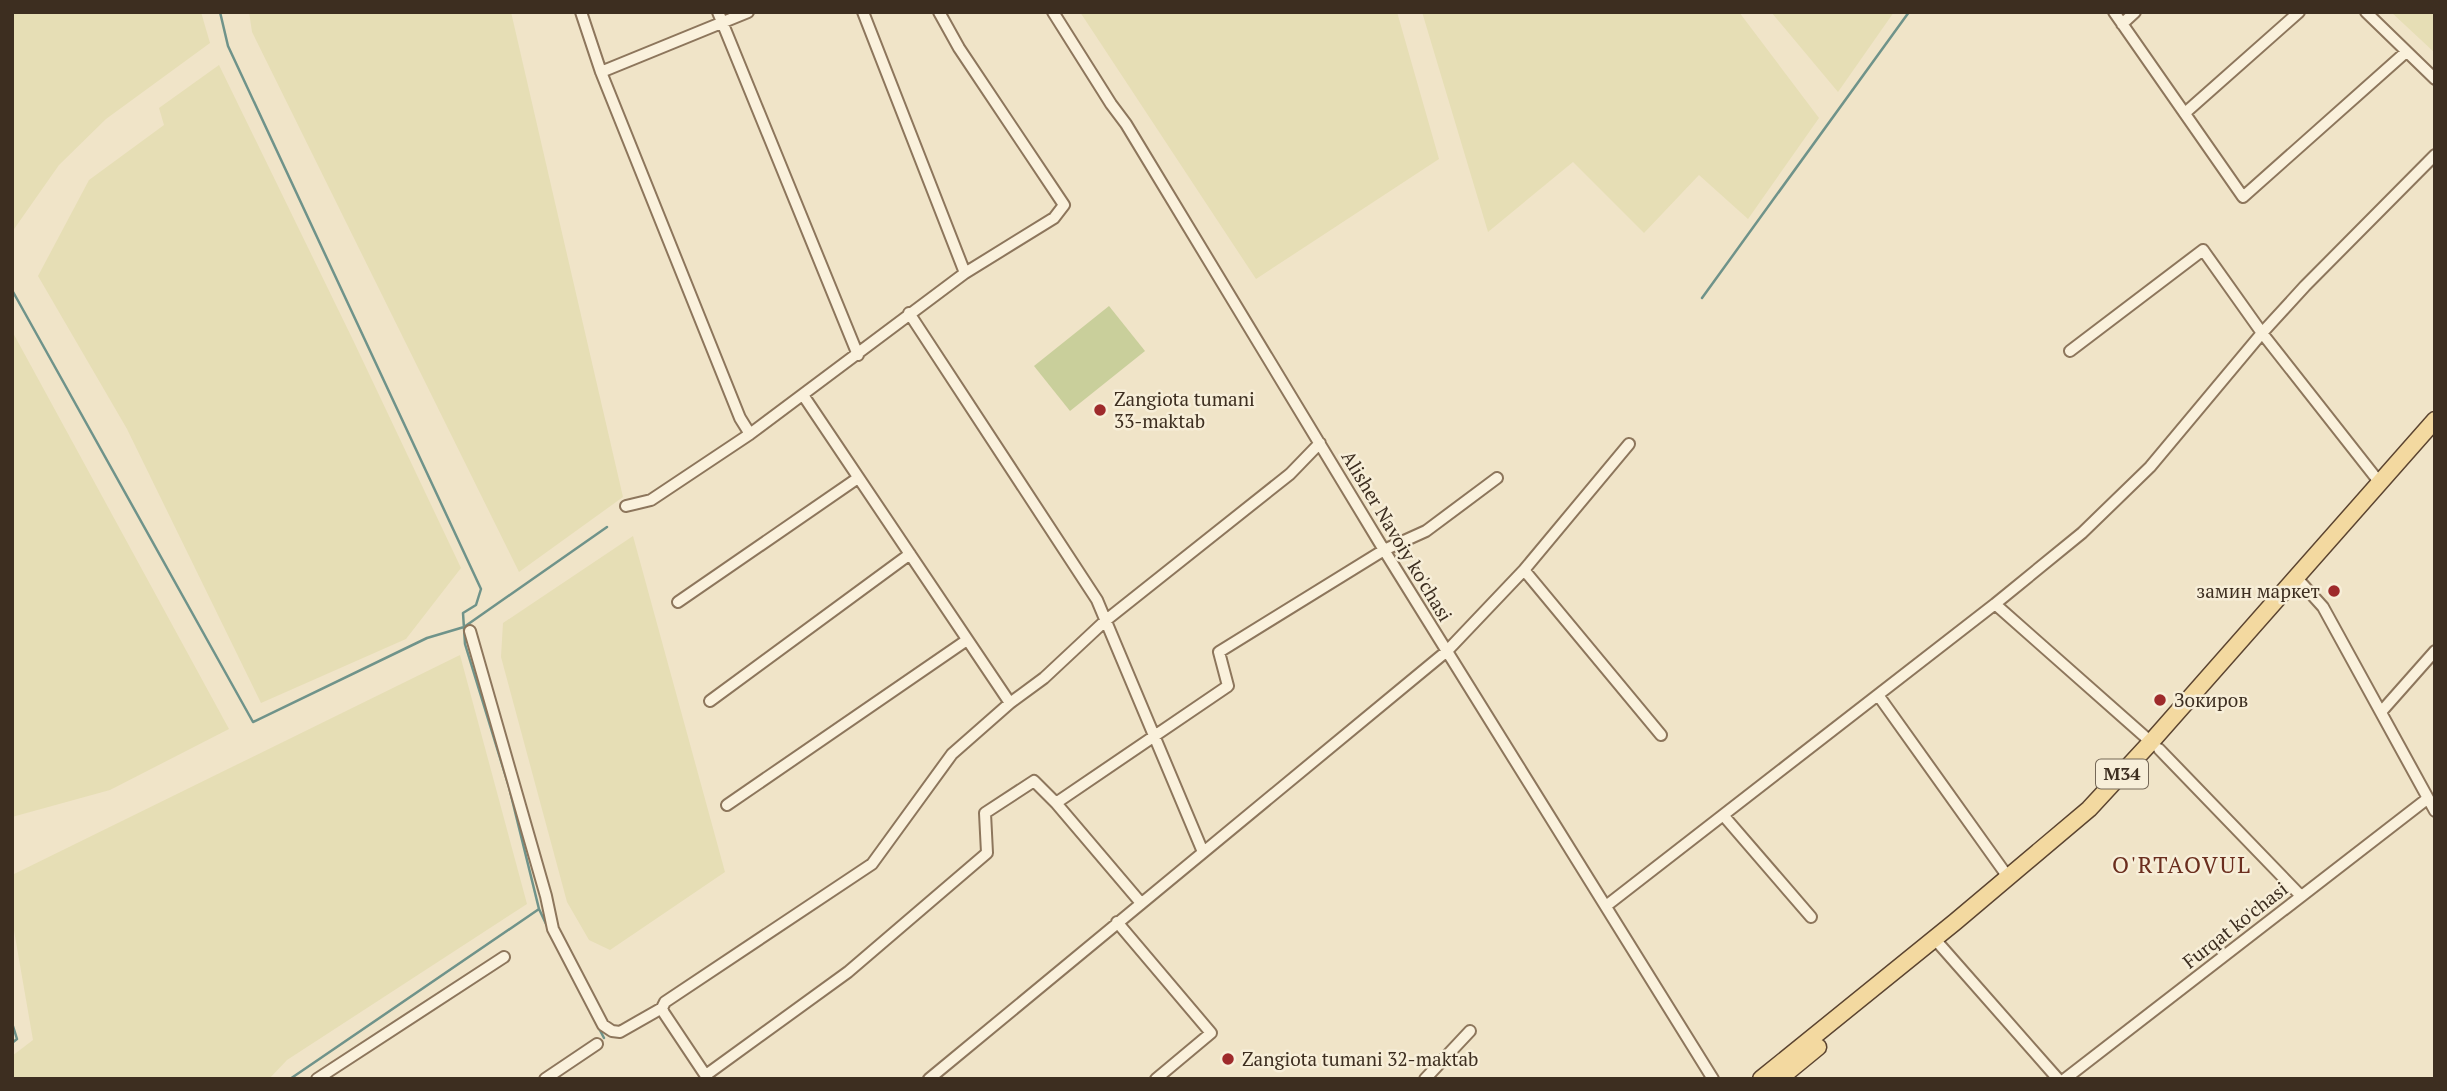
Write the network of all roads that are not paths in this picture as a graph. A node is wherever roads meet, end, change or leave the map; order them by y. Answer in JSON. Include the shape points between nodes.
{"nodes":[{"id":1,"x":581,"y":12,"type":"edge"},
{"id":2,"x":748,"y":12,"type":"edge"},
{"id":3,"x":863,"y":12,"type":"edge"},
{"id":4,"x":939,"y":12,"type":"edge"},
{"id":5,"x":1052,"y":12,"type":"edge"},
{"id":6,"x":2114,"y":12,"type":"edge"},
{"id":7,"x":2136,"y":12,"type":"edge"},
{"id":8,"x":2299,"y":12,"type":"edge"},
{"id":9,"x":2366,"y":12,"type":"edge"},
{"id":10,"x":720,"y":17,"type":"edge"},
{"id":11,"x":2122,"y":24,"type":"junction"},
{"id":12,"x":2406,"y":52,"type":"junction"},
{"id":13,"x":601,"y":72,"type":"junction"},
{"id":14,"x":2435,"y":79,"type":"edge"},
{"id":15,"x":2185,"y":113,"type":"junction"},
{"id":16,"x":2435,"y":155,"type":"edge"},
{"id":17,"x":965,"y":273,"type":"junction"},
{"id":18,"x":909,"y":313,"type":"junction"},
{"id":19,"x":2262,"y":333,"type":"junction"},
{"id":20,"x":2070,"y":351,"type":"dead end"},
{"id":21,"x":858,"y":355,"type":"junction"},
{"id":22,"x":803,"y":395,"type":"junction"},
{"id":23,"x":2435,"y":420,"type":"edge"},
{"id":24,"x":2435,"y":433,"type":"edge"},
{"id":25,"x":750,"y":434,"type":"junction"},
{"id":26,"x":1320,"y":443,"type":"junction"},
{"id":27,"x":1629,"y":443,"type":"dead end"},
{"id":28,"x":858,"y":478,"type":"junction"},
{"id":29,"x":1497,"y":478,"type":"dead end"},
{"id":30,"x":2380,"y":483,"type":"junction"},
{"id":31,"x":626,"y":506,"type":"dead end"},
{"id":32,"x":1384,"y":550,"type":"junction"},
{"id":33,"x":910,"y":554,"type":"junction"},
{"id":34,"x":1524,"y":569,"type":"junction"},
{"id":35,"x":2300,"y":580,"type":"junction"},
{"id":36,"x":678,"y":602,"type":"dead end"},
{"id":37,"x":1995,"y":604,"type":"junction"},
{"id":38,"x":1105,"y":621,"type":"junction"},
{"id":39,"x":470,"y":631,"type":"dead end"},
{"id":40,"x":968,"y":640,"type":"junction"},
{"id":41,"x":1447,"y":651,"type":"junction"},
{"id":42,"x":2435,"y":651,"type":"edge"},
{"id":43,"x":1878,"y":695,"type":"junction"},
{"id":44,"x":710,"y":701,"type":"dead end"},
{"id":45,"x":1010,"y":703,"type":"junction"},
{"id":46,"x":2381,"y":712,"type":"junction"},
{"id":47,"x":1661,"y":735,"type":"dead end"},
{"id":48,"x":1153,"y":737,"type":"junction"},
{"id":49,"x":2155,"y":745,"type":"junction"},
{"id":50,"x":2427,"y":799,"type":"junction"},
{"id":51,"x":1056,"y":803,"type":"junction"},
{"id":52,"x":727,"y":805,"type":"dead end"},
{"id":53,"x":2435,"y":811,"type":"edge"},
{"id":54,"x":1723,"y":815,"type":"junction"},
{"id":55,"x":1203,"y":852,"type":"junction"},
{"id":56,"x":2008,"y":877,"type":"junction"},
{"id":57,"x":2301,"y":896,"type":"junction"},
{"id":58,"x":1141,"y":903,"type":"junction"},
{"id":59,"x":1606,"y":906,"type":"junction"},
{"id":60,"x":1811,"y":917,"type":"dead end"},
{"id":61,"x":1118,"y":922,"type":"junction"},
{"id":62,"x":1940,"y":945,"type":"junction"},
{"id":63,"x":504,"y":957,"type":"dead end"},
{"id":64,"x":662,"y":1008,"type":"junction"},
{"id":65,"x":1470,"y":1031,"type":"dead end"},
{"id":66,"x":597,"y":1044,"type":"dead end"},
{"id":67,"x":707,"y":1077,"type":"edge"},
{"id":68,"x":547,"y":1078,"type":"edge"},
{"id":69,"x":317,"y":1079,"type":"edge"},
{"id":70,"x":929,"y":1079,"type":"edge"},
{"id":71,"x":1156,"y":1079,"type":"edge"},
{"id":72,"x":1425,"y":1079,"type":"edge"},
{"id":73,"x":1713,"y":1079,"type":"edge"},
{"id":74,"x":1761,"y":1079,"type":"edge"},
{"id":75,"x":1779,"y":1079,"type":"edge"},
{"id":76,"x":2058,"y":1079,"type":"edge"},
{"id":77,"x":2065,"y":1079,"type":"edge"}],
"edges":[{"from":1,"to":13,"type":"street"},
{"from":2,"to":10,"type":"street"},
{"from":3,"to":17,"type":"street"},
{"from":4,"to":17,"type":"street","via":[[1064,205],[1054,218]]},
{"from":5,"to":26,"type":"street","name":"Alisher Navoiy ko'chasi","via":[[1126,124]]},
{"from":6,"to":11,"type":"street"},
{"from":7,"to":11,"type":"street"},
{"from":8,"to":15,"type":"street"},
{"from":9,"to":12,"type":"street"},
{"from":10,"to":13,"type":"street"},
{"from":10,"to":21,"type":"street"},
{"from":11,"to":15,"type":"street"},
{"from":12,"to":14,"type":"street"},
{"from":12,"to":15,"type":"street","via":[[2243,197]]},
{"from":13,"to":25,"type":"street"},
{"from":16,"to":19,"type":"street"},
{"from":17,"to":18,"type":"street"},
{"from":18,"to":21,"type":"street"},
{"from":18,"to":38,"type":"street","via":[[1097,600]]},
{"from":19,"to":20,"type":"street","via":[[2203,250]]},
{"from":19,"to":30,"type":"street"},
{"from":19,"to":37,"type":"street","via":[[2150,467],[2081,533]]},
{"from":21,"to":22,"type":"street"},
{"from":22,"to":25,"type":"street"},
{"from":22,"to":28,"type":"street"},
{"from":23,"to":30,"type":"main road","number":"M34"},
{"from":24,"to":35,"type":"main road","number":"M34"},
{"from":25,"to":31,"type":"street","via":[[651,500]]},
{"from":26,"to":32,"type":"street","name":"Alisher Navoiy ko'chasi"},
{"from":26,"to":38,"type":"street","via":[[1290,474]]},
{"from":27,"to":34,"type":"street"},
{"from":28,"to":33,"type":"street"},
{"from":28,"to":36,"type":"street"},
{"from":29,"to":32,"type":"street","via":[[1426,531]]},
{"from":30,"to":35,"type":"main road","number":"M34"},
{"from":32,"to":41,"type":"street","name":"Alisher Navoiy ko'chasi"},
{"from":32,"to":48,"type":"street","via":[[1219,652],[1228,686]]},
{"from":33,"to":40,"type":"street"},
{"from":33,"to":44,"type":"street"},
{"from":34,"to":41,"type":"street"},
{"from":34,"to":47,"type":"street"},
{"from":35,"to":46,"type":"street","via":[[2323,607]]},
{"from":35,"to":49,"type":"main road","number":"M34"},
{"from":37,"to":43,"type":"street"},
{"from":37,"to":49,"type":"street"},
{"from":38,"to":45,"type":"street"},
{"from":38,"to":48,"type":"street"},
{"from":39,"to":64,"type":"street","via":[[553,929],[576,975],[603,1025],[612,1031],[620,1032]]},
{"from":40,"to":45,"type":"street"},
{"from":40,"to":52,"type":"street"},
{"from":41,"to":55,"type":"street"},
{"from":41,"to":59,"type":"street","name":"Alisher Navoiy ko'chasi"},
{"from":42,"to":46,"type":"street"},
{"from":43,"to":54,"type":"street"},
{"from":43,"to":56,"type":"street"},
{"from":45,"to":64,"type":"street","via":[[952,754],[872,864]]},
{"from":46,"to":50,"type":"street"},
{"from":48,"to":51,"type":"street"},
{"from":48,"to":55,"type":"street"},
{"from":49,"to":56,"type":"main road","number":"M34","via":[[2089,809]]},
{"from":49,"to":57,"type":"street"},
{"from":49,"to":62,"type":"main road","number":"M34","via":[[2117,795],[2074,836]]},
{"from":50,"to":53,"type":"street"},
{"from":50,"to":57,"type":"street","name":"Furqat ko'chasi"},
{"from":51,"to":58,"type":"street"},
{"from":51,"to":67,"type":"street","via":[[1034,781],[985,813],[987,853],[848,972]]},
{"from":54,"to":59,"type":"street"},
{"from":54,"to":60,"type":"street"},
{"from":55,"to":58,"type":"street"},
{"from":56,"to":74,"type":"main road","number":"M34"},
{"from":57,"to":77,"type":"street","name":"Furqat ko'chasi"},
{"from":58,"to":61,"type":"street"},
{"from":59,"to":73,"type":"street","name":"Alisher Navoiy ko'chasi"},
{"from":61,"to":70,"type":"street"},
{"from":61,"to":71,"type":"street","via":[[1211,1033]]},
{"from":62,"to":75,"type":"main road","number":"M34"},
{"from":62,"to":76,"type":"street"},
{"from":63,"to":69,"type":"street"},
{"from":64,"to":67,"type":"street"},
{"from":65,"to":72,"type":"street"},
{"from":66,"to":68,"type":"street"}]}
